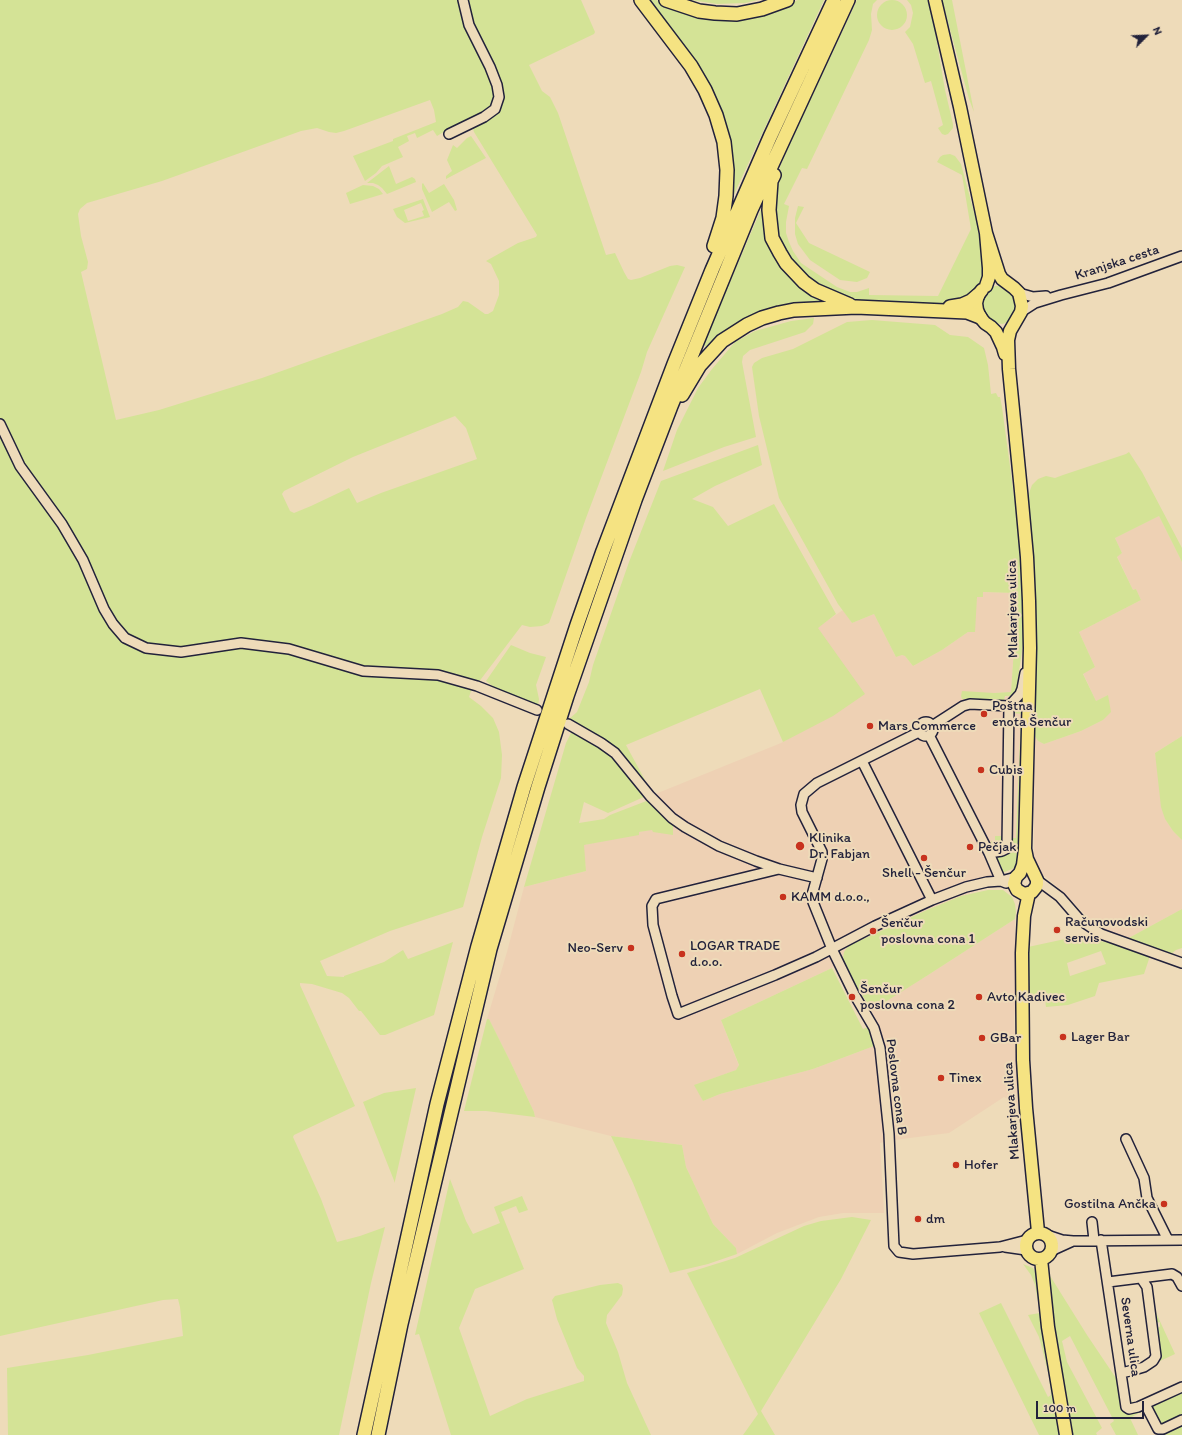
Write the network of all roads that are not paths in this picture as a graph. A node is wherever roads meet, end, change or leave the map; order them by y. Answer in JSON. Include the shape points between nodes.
{"nodes":[{"id":1,"x":463,"y":0,"type":"edge"},
{"id":2,"x":641,"y":0,"type":"edge"},
{"id":3,"x":666,"y":0,"type":"edge"},
{"id":4,"x":787,"y":0,"type":"edge"},
{"id":5,"x":834,"y":0,"type":"edge"},
{"id":6,"x":848,"y":0,"type":"edge"},
{"id":7,"x":935,"y":0,"type":"edge"},
{"id":8,"x":449,"y":134,"type":"dead end"},
{"id":9,"x":782,"y":142,"type":"junction"},
{"id":10,"x":986,"y":233,"type":"junction"},
{"id":11,"x":1182,"y":256,"type":"edge"},
{"id":12,"x":712,"y":270,"type":"junction"},
{"id":13,"x":1008,"y":284,"type":"junction"},
{"id":14,"x":982,"y":291,"type":"junction"},
{"id":15,"x":1019,"y":293,"type":"junction"},
{"id":16,"x":1061,"y":295,"type":"junction"},
{"id":17,"x":856,"y":307,"type":"junction"},
{"id":18,"x":934,"y":310,"type":"junction"},
{"id":19,"x":1021,"y":312,"type":"junction"},
{"id":20,"x":980,"y":317,"type":"junction"},
{"id":21,"x":1014,"y":323,"type":"junction"},
{"id":22,"x":991,"y":327,"type":"junction"},
{"id":23,"x":1009,"y":369,"type":"junction"},
{"id":24,"x":671,"y":406,"type":"junction"},
{"id":25,"x":0,"y":424,"type":"edge"},
{"id":26,"x":1030,"y":648,"type":"junction"},
{"id":27,"x":1009,"y":706,"type":"junction"},
{"id":28,"x":537,"y":710,"type":"dead end"},
{"id":29,"x":568,"y":724,"type":"dead end"},
{"id":30,"x":932,"y":726,"type":"junction"},
{"id":31,"x":919,"y":732,"type":"junction"},
{"id":32,"x":929,"y":735,"type":"junction"},
{"id":33,"x":862,"y":761,"type":"junction"},
{"id":34,"x":989,"y":853,"type":"junction"},
{"id":35,"x":780,"y":868,"type":"junction"},
{"id":36,"x":817,"y":878,"type":"junction"},
{"id":37,"x":1001,"y":881,"type":"junction"},
{"id":38,"x":1025,"y":883,"type":"junction"},
{"id":39,"x":932,"y":900,"type":"junction"},
{"id":40,"x":832,"y":949,"type":"junction"},
{"id":41,"x":1182,"y":963,"type":"edge"},
{"id":42,"x":1126,"y":1139,"type":"dead end"},
{"id":43,"x":1092,"y":1222,"type":"dead end"},
{"id":44,"x":1043,"y":1234,"type":"junction"},
{"id":45,"x":1098,"y":1240,"type":"junction"},
{"id":46,"x":1168,"y":1240,"type":"junction"},
{"id":47,"x":1182,"y":1240,"type":"edge"},
{"id":48,"x":1074,"y":1241,"type":"junction"},
{"id":49,"x":1027,"y":1245,"type":"junction"},
{"id":50,"x":1051,"y":1251,"type":"junction"},
{"id":51,"x":1040,"y":1259,"type":"junction"},
{"id":52,"x":1142,"y":1278,"type":"junction"},
{"id":53,"x":1108,"y":1282,"type":"junction"},
{"id":54,"x":1182,"y":1286,"type":"edge"},
{"id":55,"x":1121,"y":1372,"type":"junction"},
{"id":56,"x":1182,"y":1387,"type":"edge"},
{"id":57,"x":1145,"y":1404,"type":"junction"},
{"id":58,"x":1182,"y":1420,"type":"edge"},
{"id":59,"x":364,"y":1435,"type":"edge"},
{"id":60,"x":378,"y":1435,"type":"edge"},
{"id":61,"x":1066,"y":1435,"type":"edge"}],
"edges":[{"from":1,"to":8,"type":"street","via":[[469,25],[490,67],[499,97],[495,109]]},
{"from":2,"to":12,"type":"highway","via":[[691,66],[716,115],[724,142],[728,170],[726,196],[723,218],[713,250]]},
{"from":3,"to":4,"type":"highway","via":[[699,11],[737,14]]},
{"from":5,"to":12,"type":"highway","via":[[770,136]]},
{"from":6,"to":9,"type":"highway"},
{"from":7,"to":10,"type":"main road"},
{"from":9,"to":17,"type":"highway","via":[[781,160],[771,180],[769,196],[772,238],[786,263],[804,282],[831,298]]},
{"from":9,"to":24,"type":"highway"},
{"from":10,"to":13,"type":"main road","via":[[999,274]]},
{"from":10,"to":14,"type":"main road","via":[[989,277]]},
{"from":11,"to":16,"type":"street","name":"Kranjska cesta","via":[[1108,283]]},
{"from":12,"to":59,"type":"highway","via":[[647,432],[603,551],[524,787],[478,946],[437,1104]]},
{"from":13,"to":14,"type":"main road","via":[[993,283]]},
{"from":13,"to":15,"type":"main road"},
{"from":14,"to":18,"type":"highway","via":[[962,305]]},
{"from":14,"to":20,"type":"main road","via":[[976,303]]},
{"from":15,"to":16,"type":"street","via":[[1033,297]]},
{"from":15,"to":19,"type":"main road"},
{"from":16,"to":19,"type":"street","via":[[1035,303]]},
{"from":17,"to":18,"type":"highway"},
{"from":17,"to":24,"type":"highway","via":[[794,310],[747,325],[714,349],[700,365],[684,393]]},
{"from":18,"to":20,"type":"highway","via":[[967,312]]},
{"from":19,"to":21,"type":"main road"},
{"from":20,"to":22,"type":"main road"},
{"from":21,"to":22,"type":"main road","via":[[1006,327]]},
{"from":21,"to":23,"type":"main road","via":[[1008,340]]},
{"from":22,"to":23,"type":"main road","via":[[999,337]]},
{"from":23,"to":26,"type":"main road","name":"Mlakarjeva ulica","via":[[1027,557]]},
{"from":24,"to":60,"type":"highway","via":[[635,500],[567,696],[490,949],[401,1324]]},
{"from":25,"to":28,"type":"street","via":[[20,466],[62,524],[104,609],[125,638],[146,648],[181,652],[241,643],[289,649],[363,671],[438,675],[477,686]]},
{"from":26,"to":27,"type":"street","via":[[1022,689]]},
{"from":26,"to":38,"type":"main road","name":"Mlakarjeva ulica","via":[[1026,849],[1028,859]]},
{"from":27,"to":30,"type":"street","via":[[970,704]]},
{"from":27,"to":34,"type":"street","via":[[1007,846],[1002,851]]},
{"from":29,"to":35,"type":"street","via":[[615,753],[650,796],[680,824],[719,846]]},
{"from":30,"to":31,"type":"street","via":[[928,722],[922,722]]},
{"from":30,"to":32,"type":"street","via":[[933,731]]},
{"from":31,"to":32,"type":"street","via":[[924,736]]},
{"from":31,"to":33,"type":"street"},
{"from":32,"to":34,"type":"street"},
{"from":33,"to":36,"type":"street","name":"Poslovna cona B","via":[[818,783],[804,794],[802,812],[822,852]]},
{"from":33,"to":39,"type":"street"},
{"from":34,"to":37,"type":"street"},
{"from":35,"to":36,"type":"street"},
{"from":35,"to":40,"type":"street","via":[[656,899],[652,906],[654,925],[678,1014],[775,976]]},
{"from":36,"to":40,"type":"street","name":"Poslovna cona B","via":[[812,895],[813,902]]},
{"from":37,"to":38,"type":"street"},
{"from":37,"to":39,"type":"street","via":[[987,882]]},
{"from":38,"to":41,"type":"street","via":[[1053,892],[1080,920],[1102,934]]},
{"from":38,"to":44,"type":"main road","name":"Mlakarjeva ulica","via":[[1022,997],[1024,1073]]},
{"from":39,"to":40,"type":"street"},
{"from":40,"to":49,"type":"street","name":"Poslovna cona B","via":[[874,1028],[880,1048],[889,1134],[894,1246],[899,1252],[913,1254]]},
{"from":42,"to":46,"type":"street","via":[[1144,1178],[1147,1198]]},
{"from":43,"to":45,"type":"street","name":"Severna ulica"},
{"from":44,"to":48,"type":"street"},
{"from":44,"to":49,"type":"main road","via":[[1031,1235]]},
{"from":44,"to":50,"type":"main road","via":[[1052,1244]]},
{"from":45,"to":46,"type":"street"},
{"from":45,"to":48,"type":"street"},
{"from":45,"to":53,"type":"street","name":"Severna ulica"},
{"from":46,"to":47,"type":"street"},
{"from":48,"to":50,"type":"street"},
{"from":49,"to":51,"type":"main road","via":[[1030,1256]]},
{"from":50,"to":51,"type":"main road"},
{"from":51,"to":61,"type":"main road","via":[[1048,1327]]},
{"from":52,"to":53,"type":"street","name":"Severna ulica"},
{"from":52,"to":54,"type":"street","name":"Severna ulica","via":[[1172,1274]]},
{"from":52,"to":55,"type":"street","via":[[1147,1286],[1156,1356],[1153,1362],[1144,1367]]},
{"from":53,"to":55,"type":"street","name":"Severna ulica"},
{"from":55,"to":57,"type":"street","name":"Severna ulica","via":[[1126,1407],[1129,1409]]},
{"from":56,"to":57,"type":"street","name":"Severna ulica"},
{"from":57,"to":58,"type":"street","via":[[1158,1429]]}]}
